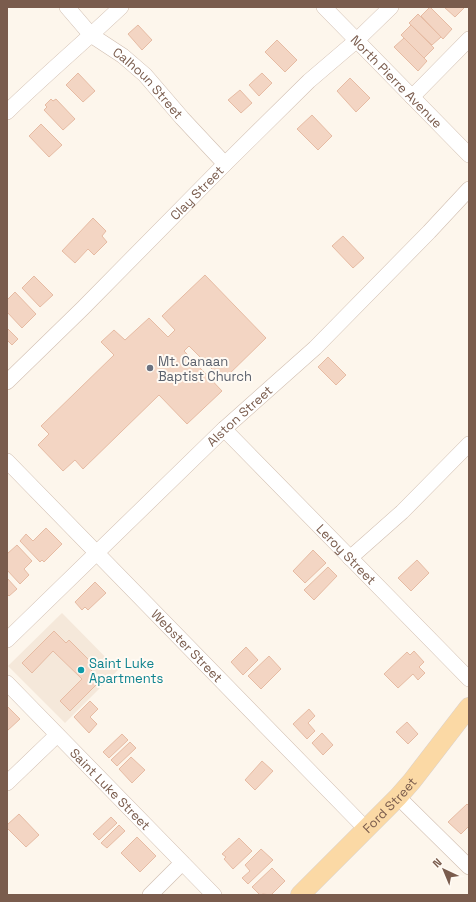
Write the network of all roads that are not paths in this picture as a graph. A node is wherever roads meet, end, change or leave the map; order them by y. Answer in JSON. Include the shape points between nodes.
{"nodes":[{"id":1,"x":67,"y":7,"type":"edge"},
{"id":2,"x":121,"y":7,"type":"edge"},
{"id":3,"x":324,"y":7,"type":"edge"},
{"id":4,"x":391,"y":7,"type":"edge"},
{"id":5,"x":91,"y":35,"type":"junction"},
{"id":6,"x":469,"y":39,"type":"edge"},
{"id":7,"x":357,"y":40,"type":"junction"},
{"id":8,"x":412,"y":97,"type":"junction"},
{"id":9,"x":7,"y":112,"type":"edge"},
{"id":10,"x":469,"y":156,"type":"edge"},
{"id":11,"x":225,"y":164,"type":"junction"},
{"id":12,"x":469,"y":189,"type":"edge"},
{"id":13,"x":7,"y":382,"type":"edge"},
{"id":14,"x":224,"y":429,"type":"junction"},
{"id":15,"x":469,"y":444,"type":"edge"},
{"id":16,"x":7,"y":461,"type":"edge"},
{"id":17,"x":95,"y":552,"type":"junction"},
{"id":18,"x":350,"y":558,"type":"junction"},
{"id":19,"x":7,"y":640,"type":"edge"},
{"id":20,"x":469,"y":679,"type":"edge"},
{"id":21,"x":7,"y":683,"type":"edge"},
{"id":22,"x":469,"y":706,"type":"edge"},
{"id":23,"x":57,"y":735,"type":"junction"},
{"id":24,"x":7,"y":784,"type":"edge"},
{"id":25,"x":398,"y":796,"type":"junction"},
{"id":26,"x":366,"y":830,"type":"junction"},
{"id":27,"x":182,"y":863,"type":"junction"},
{"id":28,"x":469,"y":867,"type":"edge"},
{"id":29,"x":306,"y":893,"type":"edge"},
{"id":30,"x":150,"y":895,"type":"edge"},
{"id":31,"x":214,"y":895,"type":"edge"}],
"edges":[{"from":1,"to":5,"type":"street","name":"Calhoun Street"},
{"from":2,"to":5,"type":"street"},
{"from":3,"to":7,"type":"street","name":"North Pierre Avenue"},
{"from":4,"to":7,"type":"street","name":"Clay Street"},
{"from":5,"to":9,"type":"street"},
{"from":5,"to":11,"type":"street","name":"Calhoun Street","via":[[123,56],[145,75]]},
{"from":6,"to":8,"type":"street"},
{"from":7,"to":8,"type":"street","name":"North Pierre Avenue"},
{"from":7,"to":11,"type":"street","name":"Clay Street","via":[[309,81]]},
{"from":8,"to":10,"type":"street","name":"North Pierre Avenue"},
{"from":11,"to":13,"type":"street","name":"Clay Street"},
{"from":12,"to":14,"type":"street","name":"Alston Street","via":[[315,348]]},
{"from":14,"to":17,"type":"street","name":"Alston Street"},
{"from":14,"to":18,"type":"street","name":"Leroy Street"},
{"from":15,"to":18,"type":"street","via":[[402,512]]},
{"from":16,"to":17,"type":"street","name":"Webster Street"},
{"from":17,"to":19,"type":"street","name":"Alston Street"},
{"from":17,"to":26,"type":"street","name":"Webster Street"},
{"from":18,"to":20,"type":"street","name":"Leroy Street"},
{"from":21,"to":23,"type":"street","name":"Saint Luke Street"},
{"from":22,"to":25,"type":"main road","name":"Ford Street"},
{"from":23,"to":24,"type":"street"},
{"from":23,"to":27,"type":"street","name":"Saint Luke Street"},
{"from":25,"to":26,"type":"main road","name":"Ford Street"},
{"from":25,"to":28,"type":"street"},
{"from":26,"to":29,"type":"main road","name":"Ford Street"},
{"from":27,"to":30,"type":"street"},
{"from":27,"to":31,"type":"street","name":"Saint Luke Street"}]}
